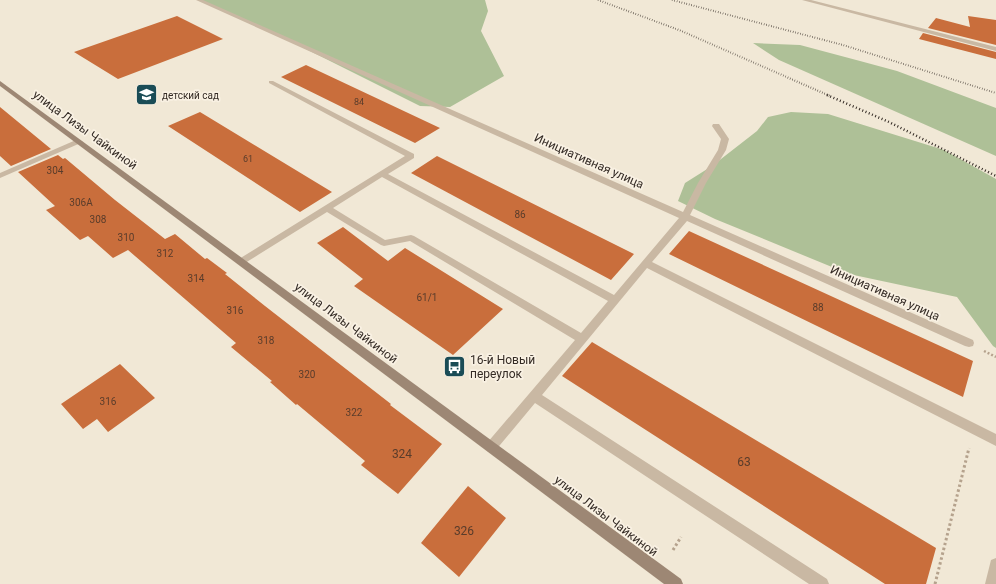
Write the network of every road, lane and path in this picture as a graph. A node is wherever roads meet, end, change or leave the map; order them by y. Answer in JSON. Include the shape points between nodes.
{"nodes":[{"id":1,"x":199,"y":0,"type":"edge"},
{"id":2,"x":805,"y":0,"type":"edge"},
{"id":3,"x":996,"y":49,"type":"edge"},
{"id":4,"x":271,"y":82,"type":"dead end"},
{"id":5,"x":0,"y":83,"type":"edge"},
{"id":6,"x":716,"y":126,"type":"dead end"},
{"id":7,"x":79,"y":142,"type":"junction"},
{"id":8,"x":382,"y":174,"type":"junction"},
{"id":9,"x":0,"y":176,"type":"edge"},
{"id":10,"x":327,"y":208,"type":"junction"},
{"id":11,"x":685,"y":217,"type":"junction"},
{"id":12,"x":242,"y":261,"type":"junction"},
{"id":13,"x":645,"y":264,"type":"junction"},
{"id":14,"x":615,"y":300,"type":"junction"},
{"id":15,"x":582,"y":339,"type":"junction"},
{"id":16,"x":968,"y":343,"type":"dead end"},
{"id":17,"x":534,"y":396,"type":"junction"},
{"id":18,"x":974,"y":428,"type":"junction"},
{"id":19,"x":996,"y":440,"type":"edge"},
{"id":20,"x":491,"y":447,"type":"junction"},
{"id":21,"x":681,"y":538,"type":"dead end"},
{"id":22,"x":673,"y":550,"type":"dead end"},
{"id":23,"x":996,"y":565,"type":"edge"},
{"id":24,"x":676,"y":584,"type":"edge"},
{"id":25,"x":822,"y":584,"type":"edge"},
{"id":26,"x":935,"y":584,"type":"edge"},
{"id":27,"x":992,"y":584,"type":"edge"}],
"edges":[{"from":1,"to":11,"type":"street","name":"Инициативная улица"},
{"from":2,"to":3,"type":"street"},
{"from":4,"to":8,"type":"street","via":[[411,156]]},
{"from":5,"to":7,"type":"main road","name":"улица Лизы Чайкиной"},
{"from":6,"to":11,"type":"street","via":[[725,139],[722,150]]},
{"from":7,"to":9,"type":"street"},
{"from":7,"to":12,"type":"main road","name":"улица Лизы Чайкиной"},
{"from":8,"to":10,"type":"street"},
{"from":8,"to":14,"type":"street"},
{"from":10,"to":12,"type":"street"},
{"from":10,"to":15,"type":"street","via":[[384,243],[411,238]]},
{"from":11,"to":13,"type":"street"},
{"from":11,"to":16,"type":"street","name":"Инициативная улица"},
{"from":12,"to":20,"type":"main road","name":"улица Лизы Чайкиной"},
{"from":13,"to":14,"type":"street"},
{"from":13,"to":18,"type":"street"},
{"from":14,"to":15,"type":"street"},
{"from":15,"to":17,"type":"street"},
{"from":17,"to":20,"type":"street"},
{"from":17,"to":25,"type":"street"},
{"from":18,"to":19,"type":"street"},
{"from":18,"to":26,"type":"path"},
{"from":20,"to":24,"type":"main road","name":"улица Лизы Чайкиной"},
{"from":21,"to":22,"type":"path"},
{"from":23,"to":27,"type":"street"}]}
